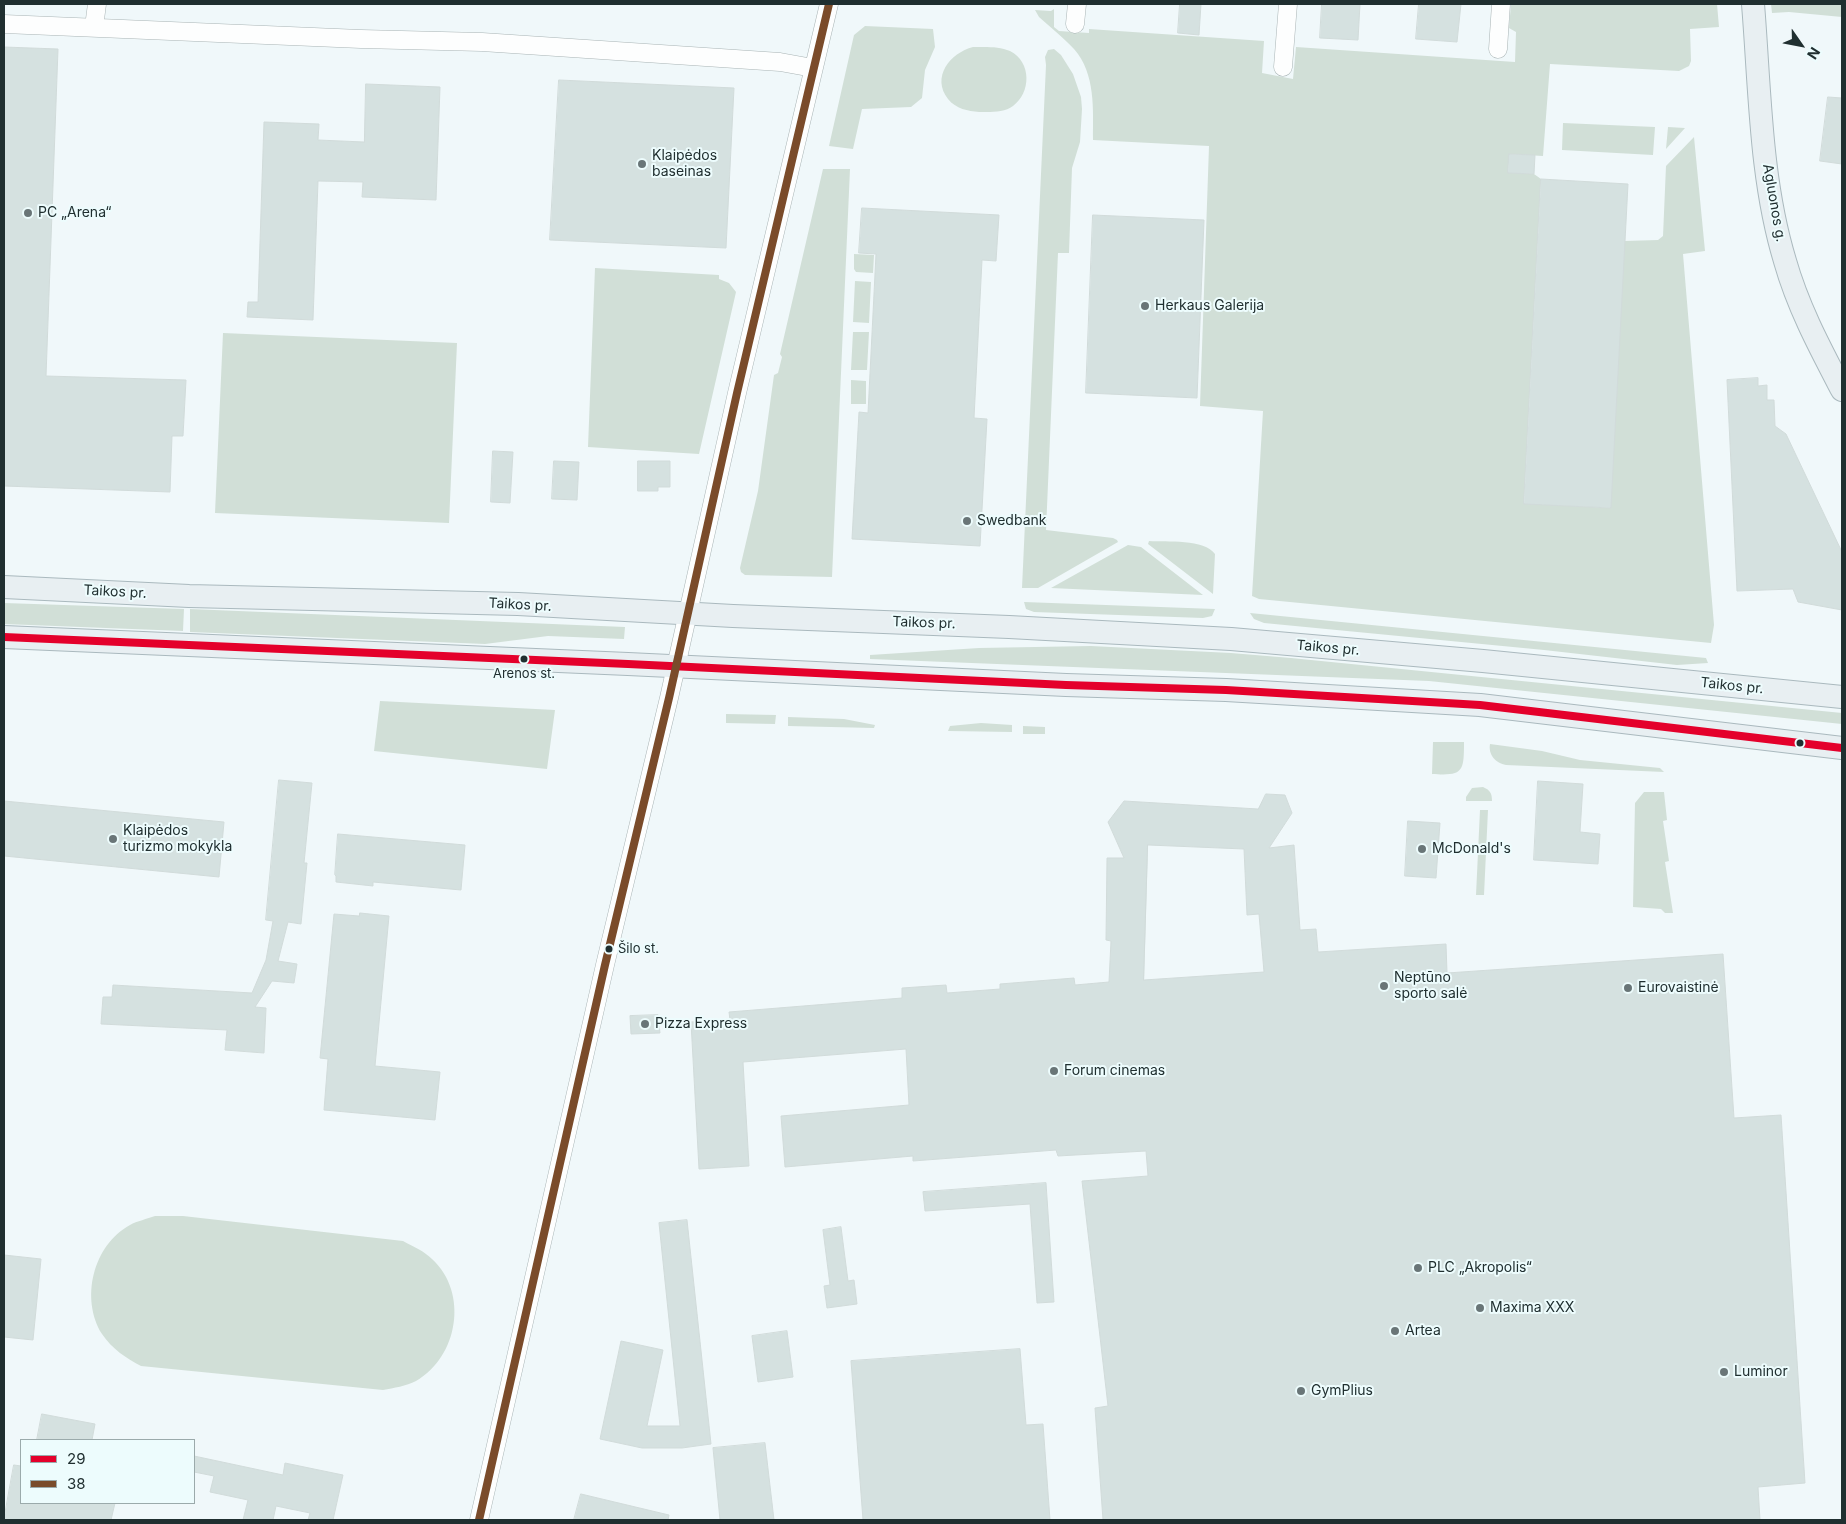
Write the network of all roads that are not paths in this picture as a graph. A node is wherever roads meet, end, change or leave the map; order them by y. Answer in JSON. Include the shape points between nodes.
{"nodes":[{"id":1,"x":97,"y":4,"type":"edge"},
{"id":2,"x":829,"y":4,"type":"edge"},
{"id":3,"x":1077,"y":4,"type":"edge"},
{"id":4,"x":1288,"y":4,"type":"edge"},
{"id":5,"x":1501,"y":4,"type":"edge"},
{"id":6,"x":1753,"y":4,"type":"edge"},
{"id":7,"x":4,"y":24,"type":"edge"},
{"id":8,"x":1075,"y":24,"type":"dead end"},
{"id":9,"x":94,"y":27,"type":"junction"},
{"id":10,"x":1498,"y":49,"type":"dead end"},
{"id":11,"x":1283,"y":67,"type":"dead end"},
{"id":12,"x":813,"y":68,"type":"junction"},
{"id":13,"x":1842,"y":390,"type":"edge"},
{"id":14,"x":4,"y":587,"type":"edge"},
{"id":15,"x":687,"y":614,"type":"junction"},
{"id":16,"x":4,"y":638,"type":"edge"},
{"id":17,"x":676,"y":666,"type":"junction"},
{"id":18,"x":1842,"y":697,"type":"edge"},
{"id":19,"x":1842,"y":748,"type":"edge"},
{"id":20,"x":479,"y":1520,"type":"edge"}],
"edges":[{"from":1,"to":9,"type":"street"},
{"from":2,"to":12,"type":"street"},
{"from":3,"to":8,"type":"street"},
{"from":4,"to":11,"type":"street"},
{"from":5,"to":10,"type":"street"},
{"from":6,"to":13,"type":"main road","name":"Agluonos g.","via":[[1763,134],[1776,226],[1798,300]]},
{"from":7,"to":9,"type":"street"},
{"from":9,"to":12,"type":"street","via":[[482,42],[780,62]]},
{"from":12,"to":15,"type":"street"},
{"from":14,"to":15,"type":"main road","name":"Taikos pr.","via":[[189,596],[475,602]]},
{"from":15,"to":17,"type":"street"},
{"from":15,"to":18,"type":"main road","name":"Taikos pr.","via":[[1231,639]]},
{"from":16,"to":17,"type":"main road"},
{"from":17,"to":19,"type":"main road","via":[[1226,690],[1480,705]]},
{"from":17,"to":20,"type":"street"}]}
